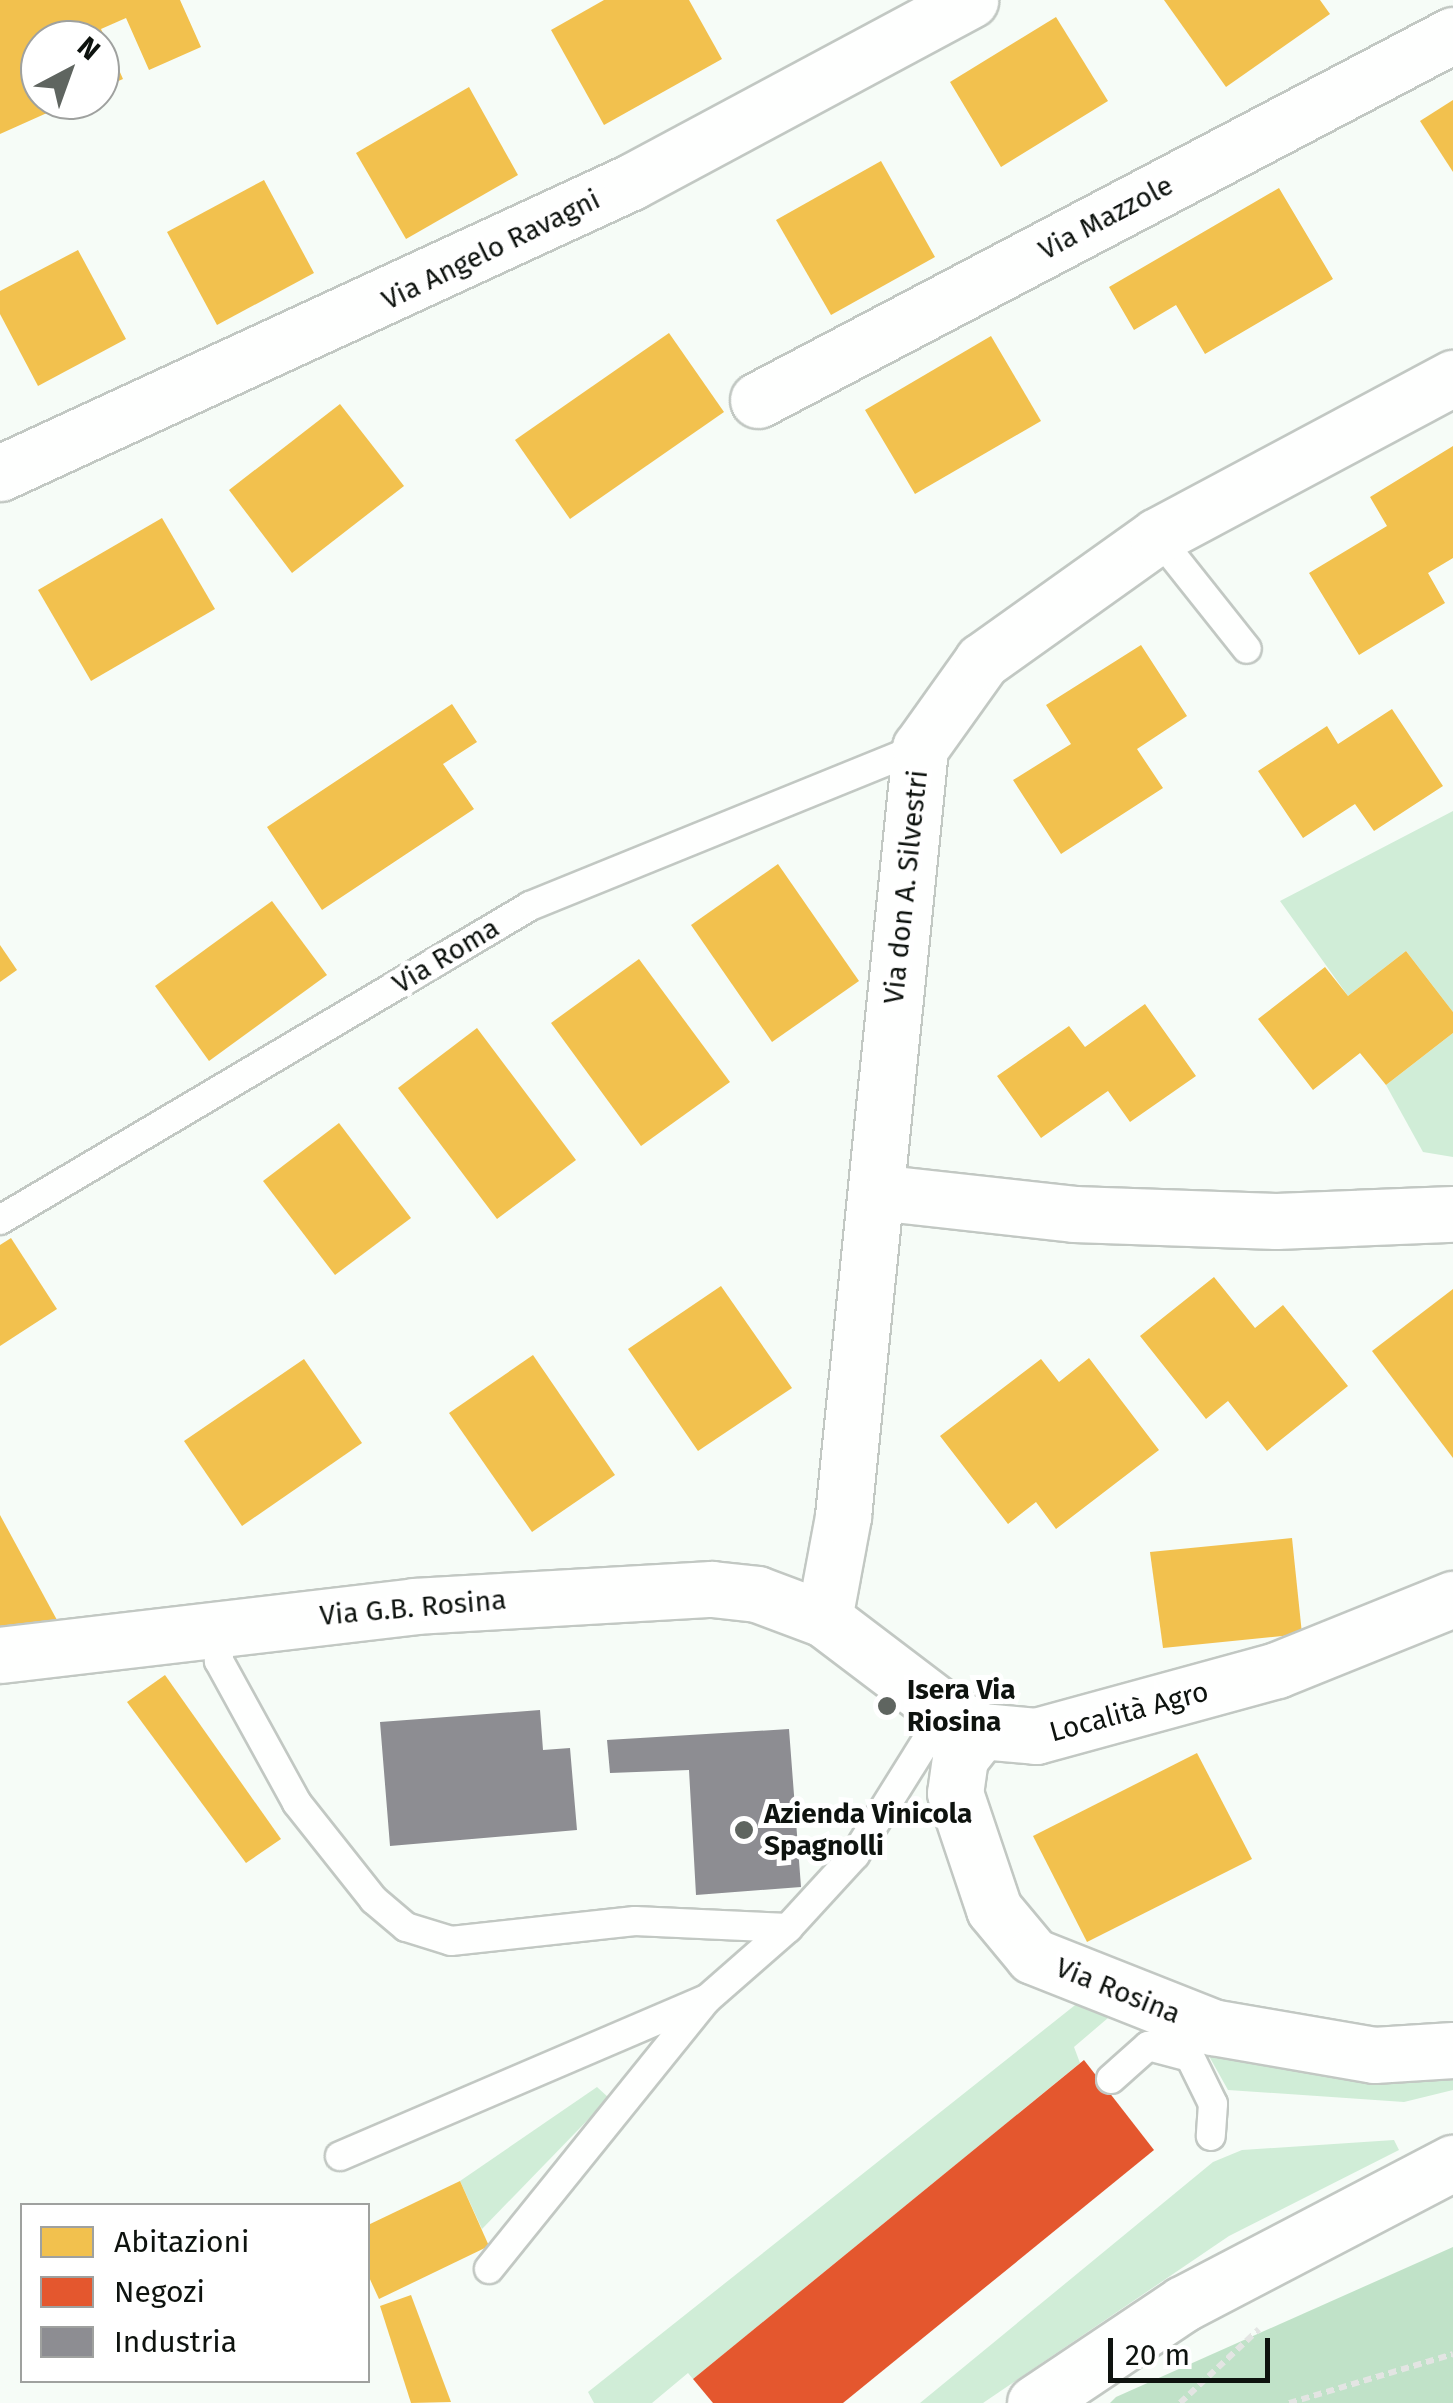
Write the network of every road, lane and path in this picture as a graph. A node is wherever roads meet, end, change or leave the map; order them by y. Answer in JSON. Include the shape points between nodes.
{"nodes":[{"id":1,"x":970,"y":0,"type":"edge"},
{"id":2,"x":1453,"y":35,"type":"edge"},
{"id":3,"x":1453,"y":378,"type":"edge"},
{"id":4,"x":758,"y":400,"type":"dead end"},
{"id":5,"x":0,"y":473,"type":"edge"},
{"id":6,"x":1157,"y":536,"type":"junction"},
{"id":7,"x":1247,"y":650,"type":"dead end"},
{"id":8,"x":920,"y":748,"type":"junction"},
{"id":9,"x":876,"y":1192,"type":"junction"},
{"id":10,"x":1453,"y":1214,"type":"edge"},
{"id":11,"x":0,"y":1220,"type":"edge"},
{"id":12,"x":1453,"y":1598,"type":"edge"},
{"id":13,"x":824,"y":1619,"type":"junction"},
{"id":14,"x":220,"y":1626,"type":"junction"},
{"id":15,"x":0,"y":1656,"type":"edge"},
{"id":16,"x":963,"y":1721,"type":"junction"},
{"id":17,"x":788,"y":1928,"type":"junction"},
{"id":18,"x":707,"y":1999,"type":"junction"},
{"id":19,"x":1453,"y":2050,"type":"edge"},
{"id":20,"x":1111,"y":2079,"type":"dead end"},
{"id":21,"x":1211,"y":2136,"type":"dead end"},
{"id":22,"x":340,"y":2156,"type":"dead end"},
{"id":23,"x":1453,"y":2163,"type":"edge"},
{"id":24,"x":489,"y":2269,"type":"dead end"},
{"id":25,"x":1453,"y":2354,"type":"edge"},
{"id":26,"x":1035,"y":2403,"type":"edge"},
{"id":27,"x":1289,"y":2403,"type":"edge"}],
"edges":[{"from":1,"to":5,"type":"street","name":"Via Angelo Ravagni","via":[[614,191]]},
{"from":2,"to":4,"type":"street","name":"Via Mazzole"},
{"from":3,"to":6,"type":"street","name":"Via don A. Silvestri"},
{"from":6,"to":7,"type":"lane"},
{"from":6,"to":8,"type":"street","name":"Via don A. Silvestri","via":[[982,662]]},
{"from":8,"to":9,"type":"street","name":"Via don A. Silvestri"},
{"from":8,"to":11,"type":"lane","name":"Via Roma","via":[[530,906]]},
{"from":9,"to":10,"type":"street","via":[[1074,1214],[1276,1222]]},
{"from":9,"to":13,"type":"street","name":"Via don A. Silvestri"},
{"from":12,"to":16,"type":"street","name":"Località Agro","via":[[1277,1670],[1089,1728]]},
{"from":13,"to":14,"type":"street","name":"Via G.B. Rosina","via":[[757,1594],[657,1589]]},
{"from":13,"to":16,"type":"street"},
{"from":14,"to":15,"type":"street","name":"Via G.B. Rosina"},
{"from":14,"to":17,"type":"lane","via":[[219,1660],[247,1722],[297,1803],[406,1928],[451,1941],[596,1922]]},
{"from":16,"to":17,"type":"lane"},
{"from":16,"to":19,"type":"street","name":"Via Rosina","via":[[955,1794],[994,1908],[1034,1956],[1212,2027],[1374,2055]]},
{"from":17,"to":18,"type":"lane"},
{"from":18,"to":22,"type":"lane"},
{"from":18,"to":24,"type":"lane"},
{"from":20,"to":21,"type":"lane","via":[[1148,2046],[1190,2057],[1213,2104]]},
{"from":23,"to":26,"type":"street","via":[[1184,2304]]},
{"from":25,"to":27,"type":"path"}]}
